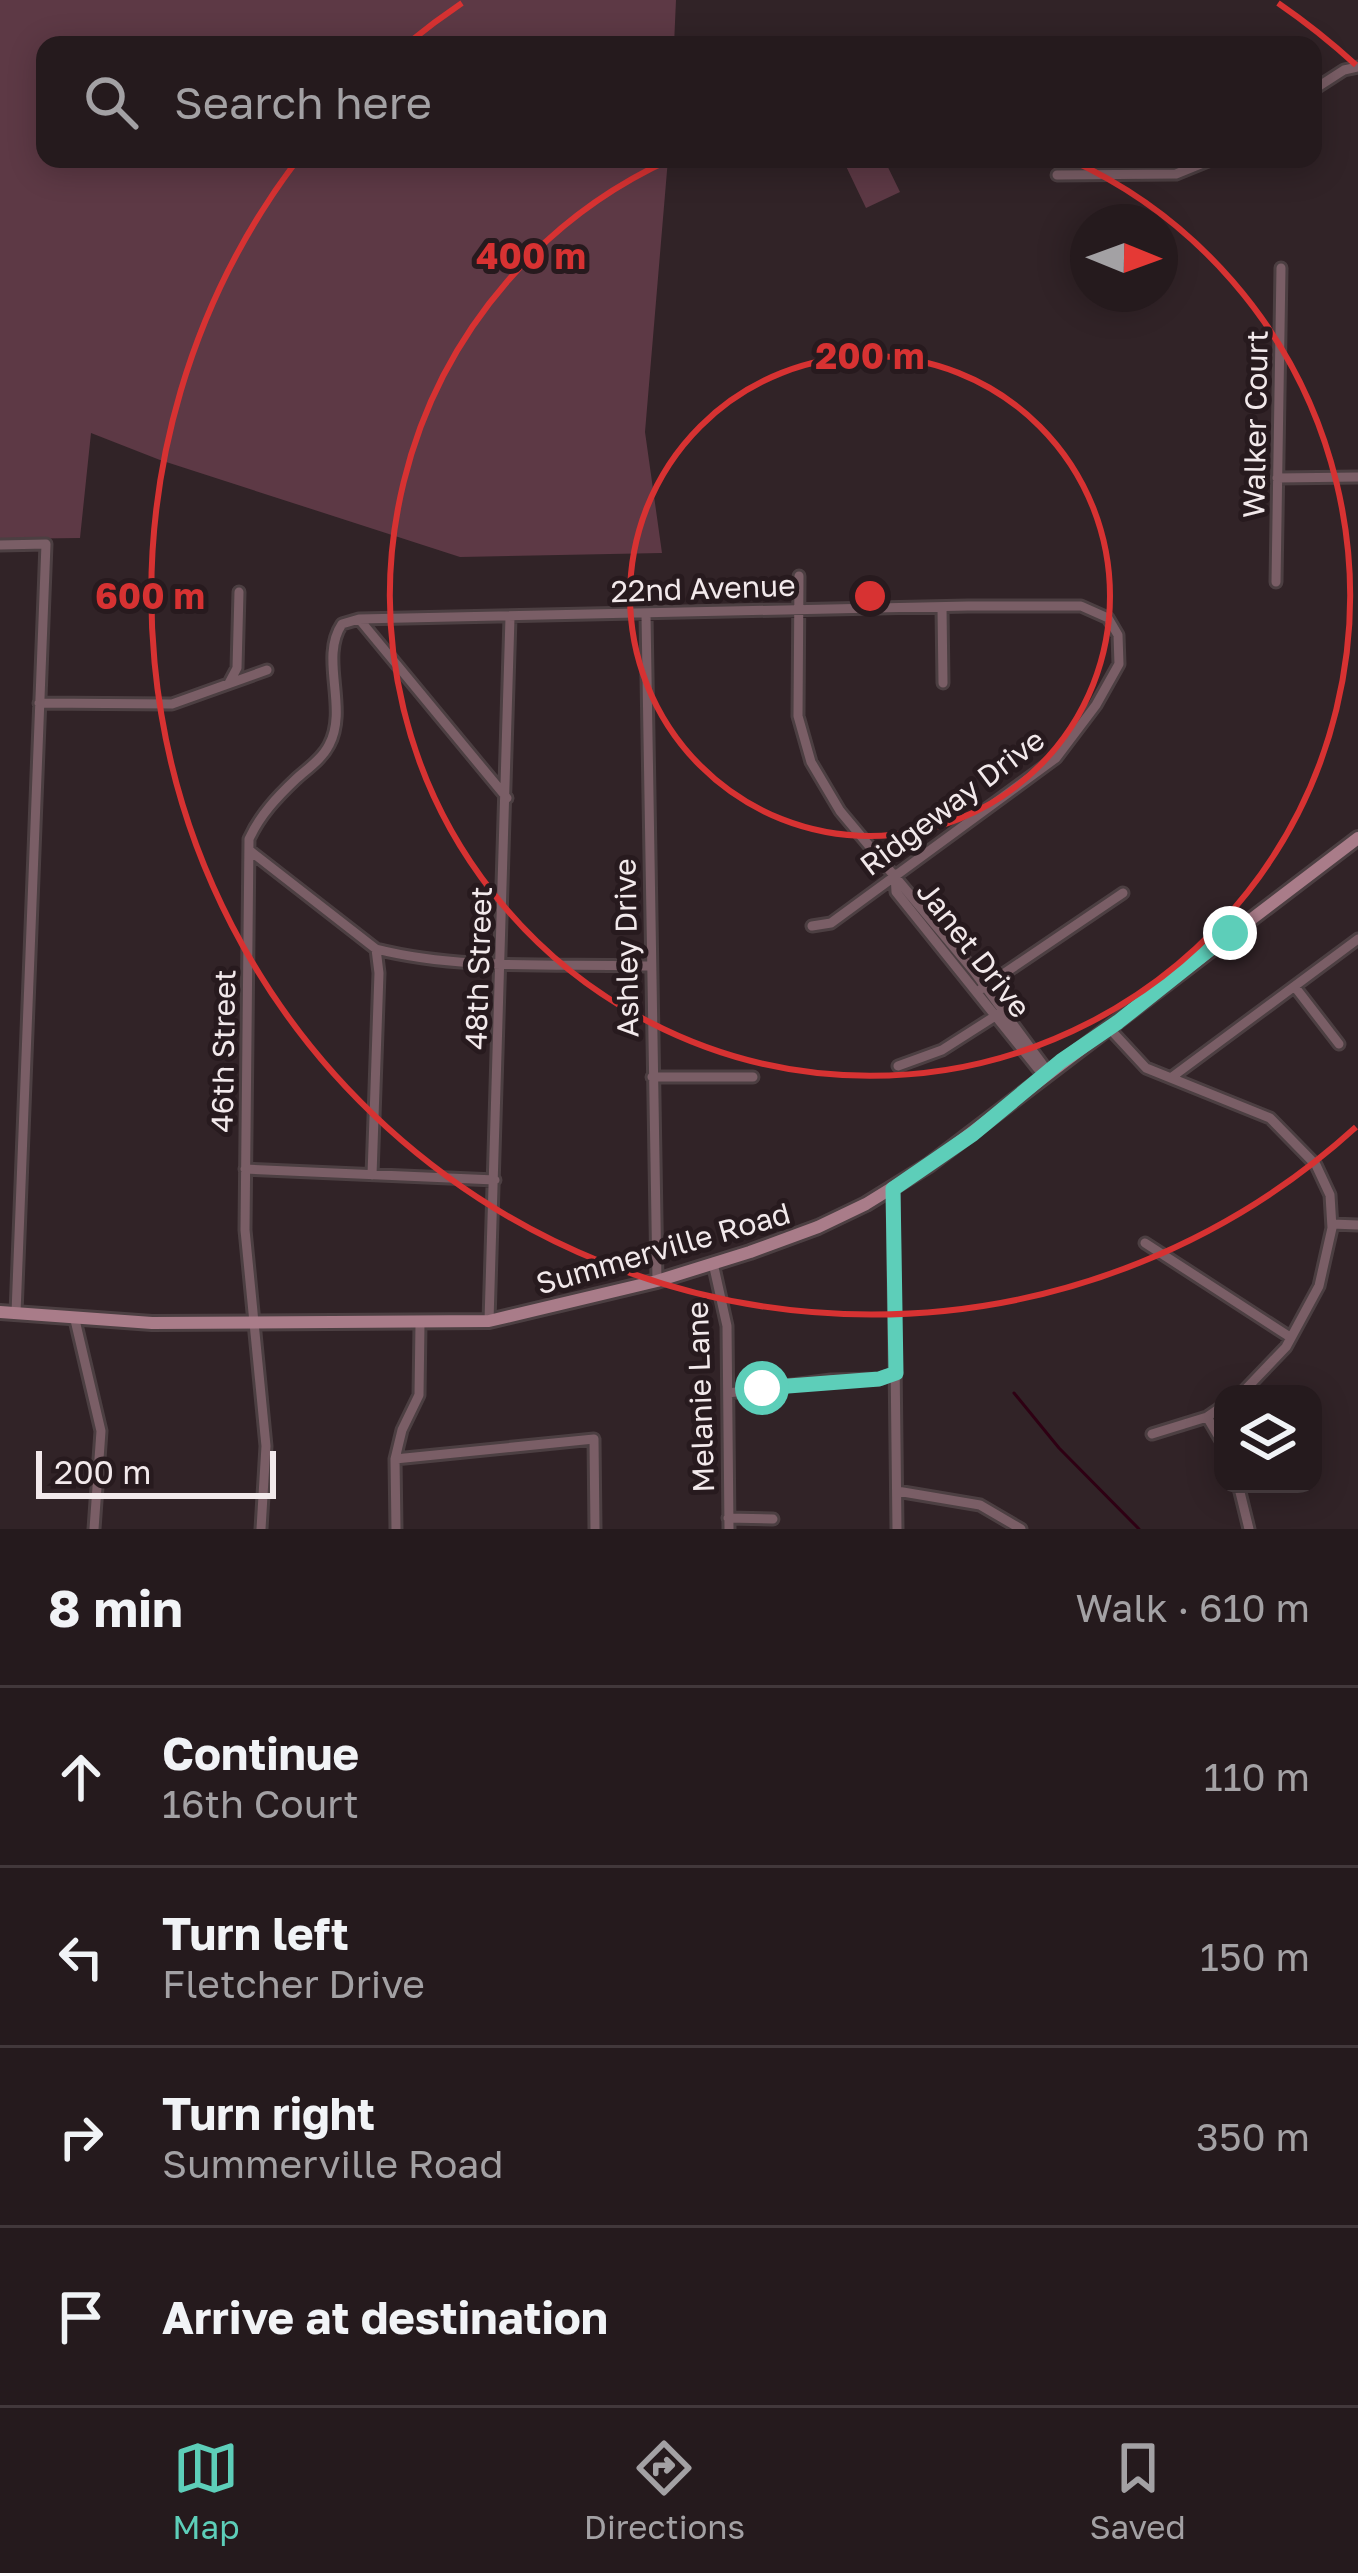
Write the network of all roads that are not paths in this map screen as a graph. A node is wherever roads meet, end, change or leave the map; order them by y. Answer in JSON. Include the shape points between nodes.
{"nodes":[{"id":1,"x":1358,"y":68,"type":"edge"},
{"id":2,"x":1322,"y":84,"type":"edge"},
{"id":3,"x":1191,"y":168,"type":"edge"},
{"id":4,"x":1057,"y":175,"type":"dead end"},
{"id":5,"x":1281,"y":268,"type":"dead end"},
{"id":6,"x":1358,"y":477,"type":"edge"},
{"id":7,"x":1277,"y":478,"type":"junction"},
{"id":8,"x":0,"y":544,"type":"edge"},
{"id":9,"x":799,"y":576,"type":"dead end"},
{"id":10,"x":1276,"y":582,"type":"dead end"},
{"id":11,"x":238,"y":592,"type":"dead end"},
{"id":12,"x":942,"y":608,"type":"junction"},
{"id":13,"x":799,"y":609,"type":"junction"},
{"id":14,"x":646,"y":615,"type":"junction"},
{"id":15,"x":510,"y":617,"type":"junction"},
{"id":16,"x":359,"y":619,"type":"junction"},
{"id":17,"x":1114,"y":626,"type":"joint"},
{"id":18,"x":267,"y":670,"type":"dead end"},
{"id":19,"x":229,"y":683,"type":"junction"},
{"id":20,"x":943,"y":683,"type":"dead end"},
{"id":21,"x":39,"y":703,"type":"junction"},
{"id":22,"x":507,"y":798,"type":"junction"},
{"id":23,"x":1358,"y":838,"type":"edge"},
{"id":24,"x":249,"y":850,"type":"junction"},
{"id":25,"x":895,"y":874,"type":"junction"},
{"id":26,"x":1123,"y":893,"type":"dead end"},
{"id":27,"x":812,"y":926,"type":"dead end"},
{"id":28,"x":1358,"y":939,"type":"edge"},
{"id":29,"x":376,"y":949,"type":"junction"},
{"id":30,"x":502,"y":962,"type":"junction"},
{"id":31,"x":650,"y":966,"type":"junction"},
{"id":32,"x":1294,"y":987,"type":"junction"},
{"id":33,"x":981,"y":989,"type":"junction"},
{"id":34,"x":1000,"y":1013,"type":"junction"},
{"id":35,"x":1109,"y":1028,"type":"junction"},
{"id":36,"x":1339,"y":1044,"type":"dead end"},
{"id":37,"x":898,"y":1066,"type":"dead end"},
{"id":38,"x":1049,"y":1072,"type":"junction"},
{"id":39,"x":652,"y":1077,"type":"junction"},
{"id":40,"x":753,"y":1077,"type":"dead end"},
{"id":41,"x":1172,"y":1078,"type":"junction"},
{"id":42,"x":245,"y":1169,"type":"junction"},
{"id":43,"x":372,"y":1175,"type":"junction"},
{"id":44,"x":495,"y":1180,"type":"junction"},
{"id":45,"x":893,"y":1189,"type":"junction"},
{"id":46,"x":1332,"y":1225,"type":"junction"},
{"id":47,"x":1358,"y":1225,"type":"edge"},
{"id":48,"x":1145,"y":1243,"type":"dead end"},
{"id":49,"x":713,"y":1263,"type":"junction"},
{"id":50,"x":657,"y":1281,"type":"junction"},
{"id":51,"x":0,"y":1312,"type":"edge"},
{"id":52,"x":16,"y":1313,"type":"junction"},
{"id":53,"x":75,"y":1320,"type":"junction"},
{"id":54,"x":489,"y":1321,"type":"junction"},
{"id":55,"x":254,"y":1323,"type":"junction"},
{"id":56,"x":420,"y":1324,"type":"junction"},
{"id":57,"x":1290,"y":1336,"type":"junction"},
{"id":58,"x":896,"y":1373,"type":"junction"},
{"id":59,"x":1250,"y":1385,"type":"edge"},
{"id":60,"x":728,"y":1393,"type":"junction"},
{"id":61,"x":1214,"y":1412,"type":"edge"},
{"id":62,"x":1207,"y":1417,"type":"junction"},
{"id":63,"x":1214,"y":1429,"type":"edge"},
{"id":64,"x":1152,"y":1434,"type":"dead end"},
{"id":65,"x":395,"y":1459,"type":"junction"},
{"id":66,"x":897,"y":1491,"type":"junction"},
{"id":67,"x":1240,"y":1493,"type":"edge"},
{"id":68,"x":773,"y":1519,"type":"dead end"},
{"id":69,"x":729,"y":1524,"type":"edge"},
{"id":70,"x":94,"y":1529,"type":"edge"},
{"id":71,"x":261,"y":1529,"type":"edge"},
{"id":72,"x":396,"y":1529,"type":"edge"},
{"id":73,"x":595,"y":1529,"type":"edge"},
{"id":74,"x":897,"y":1529,"type":"edge"},
{"id":75,"x":1021,"y":1529,"type":"edge"},
{"id":76,"x":1250,"y":1529,"type":"edge"}],
"edges":[{"from":1,"to":2,"type":"street"},
{"from":3,"to":4,"type":"street"},
{"from":5,"to":7,"type":"street","name":"Walker Court"},
{"from":6,"to":7,"type":"street"},
{"from":7,"to":10,"type":"street","name":"Walker Court"},
{"from":8,"to":21,"type":"street","via":[[46,544]]},
{"from":9,"to":13,"type":"street","name":"Janet Drive"},
{"from":11,"to":19,"type":"street","via":[[237,668]]},
{"from":12,"to":13,"type":"street","name":"22nd Avenue"},
{"from":12,"to":17,"type":"street","name":"22nd Avenue","via":[[1081,606]]},
{"from":12,"to":20,"type":"street"},
{"from":13,"to":14,"type":"street","name":"22nd Avenue"},
{"from":13,"to":25,"type":"street","name":"Janet Drive","via":[[798,716],[811,762],[840,811]]},
{"from":14,"to":15,"type":"street","name":"22nd Avenue"},
{"from":14,"to":31,"type":"street","name":"Ashley Drive"},
{"from":15,"to":16,"type":"street","name":"22nd Avenue"},
{"from":15,"to":22,"type":"street","name":"48th Street"},
{"from":16,"to":22,"type":"street"},
{"from":16,"to":24,"type":"street","name":"46th Street","via":[[336,632],[329,746],[257,821]]},
{"from":17,"to":25,"type":"street","name":"Ridgeway Drive","via":[[1119,664],[1069,744]]},
{"from":18,"to":19,"type":"street"},
{"from":19,"to":21,"type":"street","via":[[172,704]]},
{"from":21,"to":52,"type":"street"},
{"from":22,"to":30,"type":"street","name":"48th Street"},
{"from":23,"to":35,"type":"main road","name":"Summerville Road"},
{"from":24,"to":29,"type":"street"},
{"from":24,"to":42,"type":"street","name":"46th Street"},
{"from":25,"to":27,"type":"street","name":"Ridgeway Drive","via":[[831,923]]},
{"from":25,"to":33,"type":"street","name":"Janet Drive"},
{"from":26,"to":33,"type":"street"},
{"from":28,"to":32,"type":"street"},
{"from":29,"to":30,"type":"street"},
{"from":29,"to":43,"type":"street"},
{"from":30,"to":31,"type":"street"},
{"from":30,"to":44,"type":"street","name":"48th Street"},
{"from":31,"to":39,"type":"street","name":"Ashley Drive"},
{"from":32,"to":36,"type":"street"},
{"from":32,"to":41,"type":"street"},
{"from":33,"to":34,"type":"street","name":"Janet Drive"},
{"from":34,"to":37,"type":"street","via":[[942,1051]]},
{"from":34,"to":38,"type":"street","name":"Janet Drive"},
{"from":35,"to":38,"type":"main road","name":"Summerville Road"},
{"from":35,"to":41,"type":"street","via":[[1146,1068]]},
{"from":38,"to":45,"type":"main road","name":"Summerville Road"},
{"from":39,"to":40,"type":"street"},
{"from":39,"to":50,"type":"street","name":"Ashley Drive"},
{"from":41,"to":46,"type":"street","via":[[1270,1118],[1316,1165]]},
{"from":42,"to":43,"type":"street"},
{"from":42,"to":55,"type":"street","name":"46th Street"},
{"from":43,"to":44,"type":"street"},
{"from":44,"to":54,"type":"street","name":"48th Street"},
{"from":45,"to":49,"type":"main road","name":"Summerville Road","via":[[818,1228]]},
{"from":45,"to":58,"type":"street"},
{"from":46,"to":47,"type":"street"},
{"from":46,"to":57,"type":"street","via":[[1318,1286]]},
{"from":48,"to":57,"type":"street"},
{"from":49,"to":50,"type":"main road","name":"Summerville Road"},
{"from":49,"to":60,"type":"street","name":"Melanie Lane","via":[[727,1326]]},
{"from":50,"to":54,"type":"main road","name":"Summerville Road"},
{"from":51,"to":52,"type":"main road","name":"Summerville Road"},
{"from":52,"to":53,"type":"main road","name":"Summerville Road"},
{"from":53,"to":55,"type":"main road","name":"Summerville Road"},
{"from":53,"to":70,"type":"street","via":[[101,1431]]},
{"from":54,"to":56,"type":"main road","name":"Summerville Road"},
{"from":55,"to":56,"type":"main road","name":"Summerville Road"},
{"from":55,"to":71,"type":"street","name":"46th Street","via":[[266,1446]]},
{"from":56,"to":65,"type":"street","via":[[419,1395]]},
{"from":57,"to":59,"type":"street"},
{"from":58,"to":60,"type":"street"},
{"from":58,"to":66,"type":"street"},
{"from":60,"to":69,"type":"street","name":"Melanie Lane"},
{"from":61,"to":62,"type":"street"},
{"from":62,"to":63,"type":"street"},
{"from":62,"to":64,"type":"street"},
{"from":65,"to":72,"type":"street"},
{"from":65,"to":73,"type":"street","via":[[594,1439]]},
{"from":66,"to":74,"type":"street"},
{"from":66,"to":75,"type":"street","via":[[980,1505]]},
{"from":67,"to":76,"type":"street"},
{"from":68,"to":69,"type":"street"}]}
